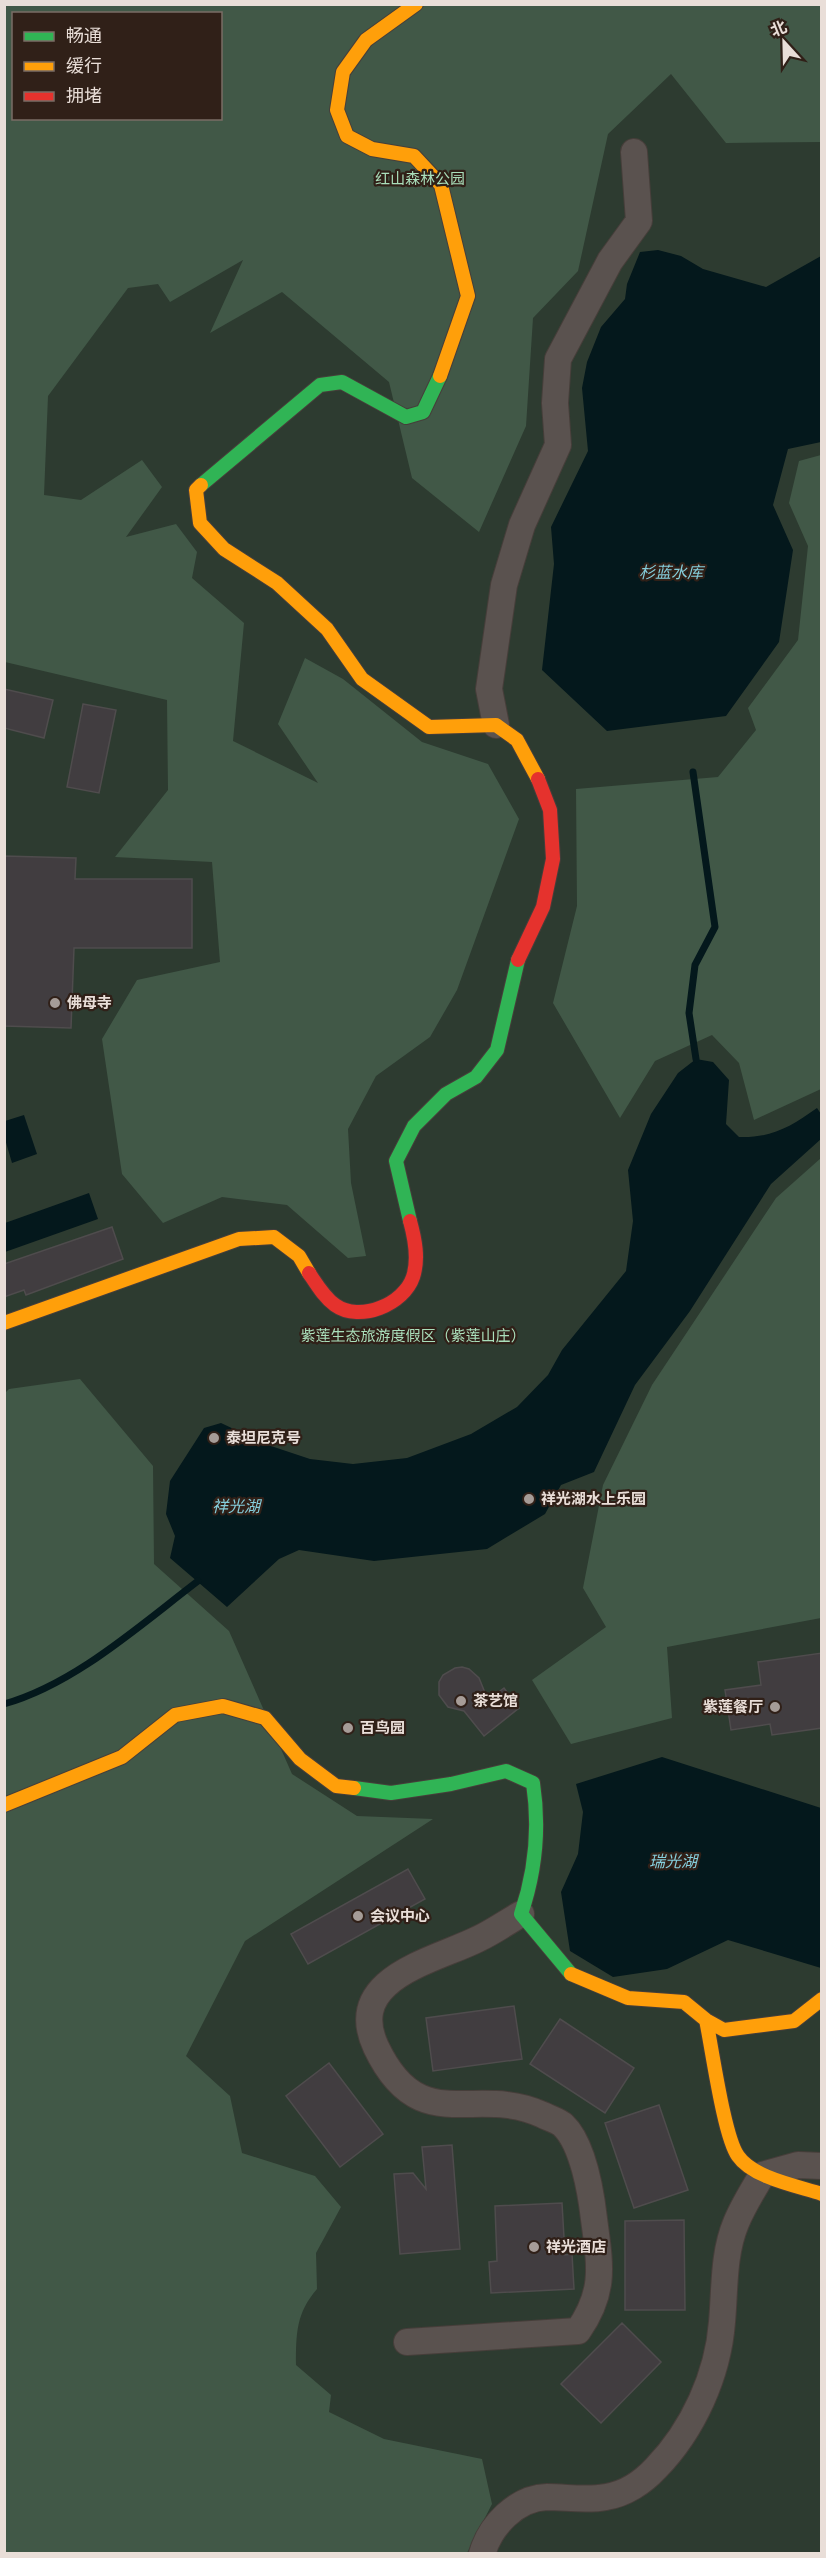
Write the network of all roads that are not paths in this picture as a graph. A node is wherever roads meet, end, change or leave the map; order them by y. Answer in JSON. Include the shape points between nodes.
{"nodes":[{"id":1,"x":416,"y":4,"type":"edge"},
{"id":2,"x":634,"y":152,"type":"dead end"},
{"id":3,"x":496,"y":725,"type":"junction"},
{"id":4,"x":4,"y":1323,"type":"edge"},
{"id":5,"x":4,"y":1805,"type":"edge"},
{"id":6,"x":521,"y":1914,"type":"junction"},
{"id":7,"x":822,"y":2000,"type":"edge"},
{"id":8,"x":706,"y":2020,"type":"junction"},
{"id":9,"x":822,"y":2166,"type":"edge"},
{"id":10,"x":762,"y":2175,"type":"junction"},
{"id":11,"x":822,"y":2194,"type":"edge"},
{"id":12,"x":407,"y":2342,"type":"dead end"},
{"id":13,"x":482,"y":2553,"type":"edge"}],
"edges":[{"from":1,"to":3,"type":"street","via":[[366,39],[343,72],[337,110],[347,136],[372,149],[414,156],[441,185],[468,296],[439,378],[423,412],[406,417],[342,382],[320,385],[196,490],[200,523],[224,549],[277,583],[327,629],[362,679],[429,727]]},
{"from":2,"to":3,"type":"street","via":[[639,221],[610,261],[558,359],[558,445],[522,525],[504,585],[489,689]]},
{"from":3,"to":4,"type":"street","via":[[517,740],[537,773],[550,810],[553,859],[543,907],[520,953],[497,1050],[476,1077],[446,1094],[414,1126],[396,1161],[416,1245],[413,1278],[395,1302],[361,1313],[337,1307],[321,1292],[299,1256],[274,1237],[239,1239]]},
{"from":5,"to":6,"type":"street","via":[[122,1757],[175,1715],[223,1706],[265,1718],[300,1759],[336,1786],[391,1793],[506,1771],[533,1783],[539,1846]]},
{"from":6,"to":8,"type":"street","via":[[569,1973],[628,1998],[684,2002]]},
{"from":6,"to":12,"type":"street","via":[[480,1939],[405,1970],[385,1984],[373,2002],[368,2030],[400,2085],[424,2100],[453,2106],[497,2104],[536,2112],[563,2125],[577,2148],[590,2190],[600,2277],[592,2310],[578,2331]]},
{"from":7,"to":8,"type":"street","via":[[794,2021],[724,2031]]},
{"from":8,"to":10,"type":"street","via":[[730,2137],[738,2157]]},
{"from":9,"to":10,"type":"street","via":[[798,2165]]},
{"from":10,"to":11,"type":"street"},
{"from":10,"to":13,"type":"street","via":[[736,2223],[726,2264],[716,2361],[701,2401],[680,2438],[656,2469],[631,2489],[606,2497],[545,2497],[520,2505],[501,2519]]}]}
